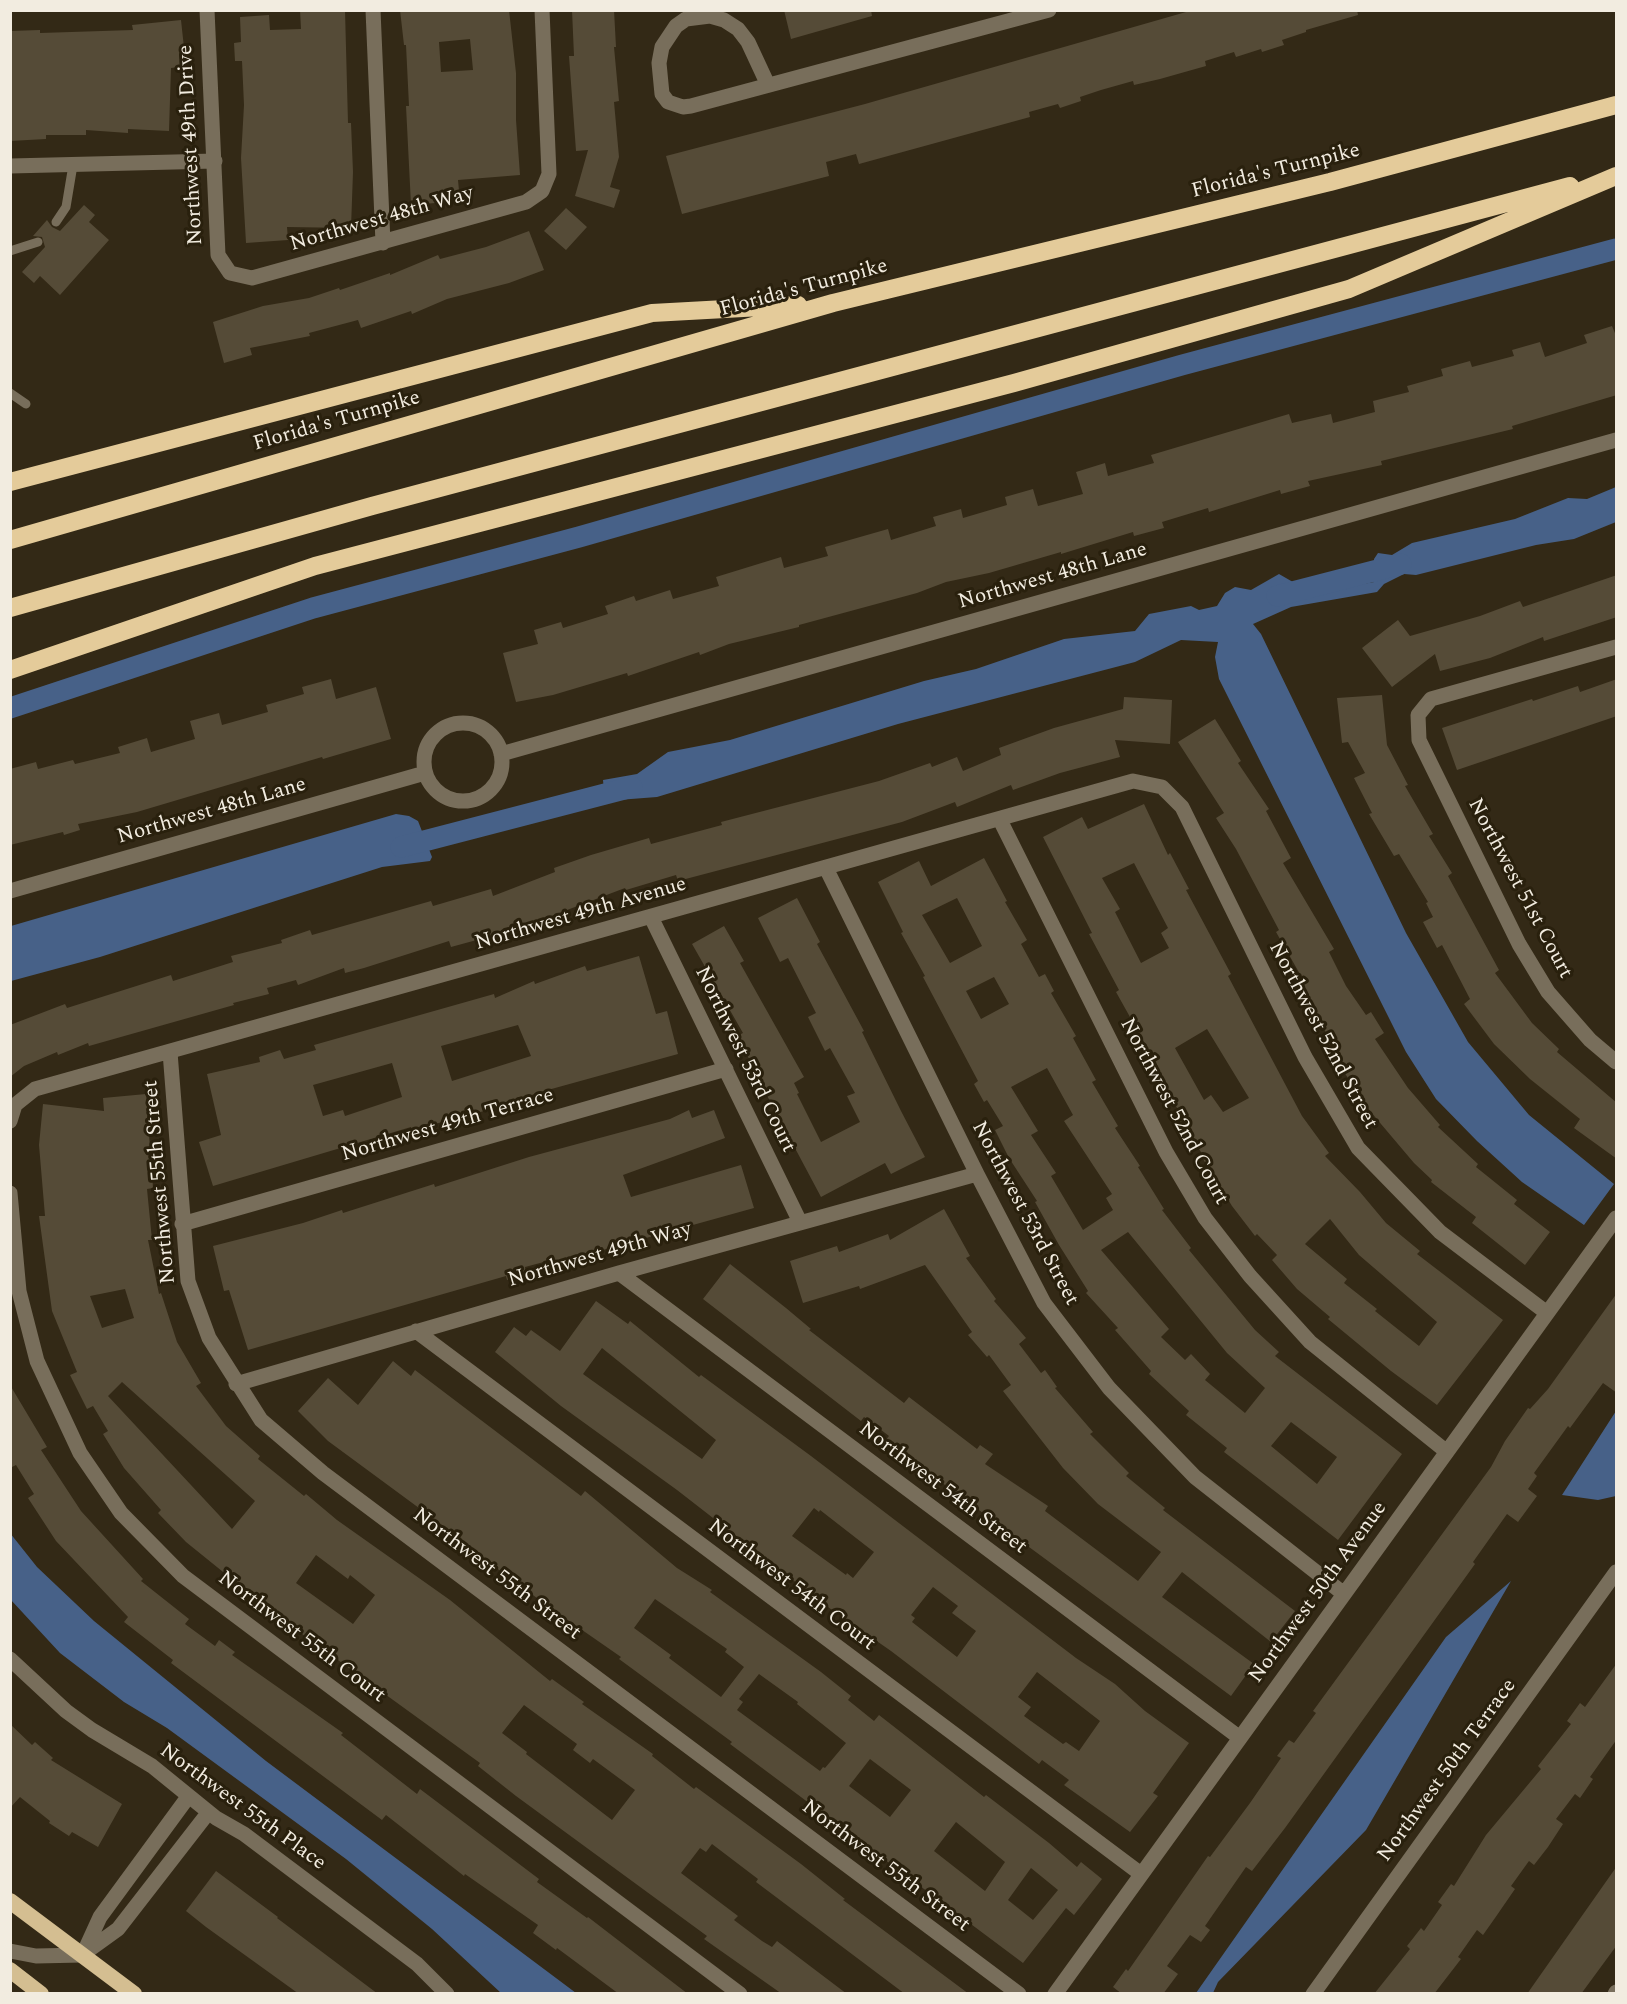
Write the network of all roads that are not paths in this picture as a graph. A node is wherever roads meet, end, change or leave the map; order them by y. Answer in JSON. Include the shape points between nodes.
{"nodes":[{"id":1,"x":207,"y":10,"type":"edge"},
{"id":2,"x":373,"y":10,"type":"edge"},
{"id":3,"x":542,"y":10,"type":"edge"},
{"id":4,"x":1049,"y":10,"type":"edge"},
{"id":5,"x":768,"y":85,"type":"junction"},
{"id":6,"x":1617,"y":105,"type":"edge"},
{"id":7,"x":215,"y":161,"type":"junction"},
{"id":8,"x":73,"y":165,"type":"junction"},
{"id":9,"x":10,"y":166,"type":"edge"},
{"id":10,"x":1617,"y":175,"type":"edge"},
{"id":11,"x":56,"y":222,"type":"dead end"},
{"id":12,"x":38,"y":242,"type":"dead end"},
{"id":13,"x":383,"y":243,"type":"junction"},
{"id":14,"x":10,"y":251,"type":"edge"},
{"id":15,"x":230,"y":273,"type":"joint"},
{"id":16,"x":833,"y":303,"type":"junction"},
{"id":17,"x":10,"y":393,"type":"edge"},
{"id":18,"x":26,"y":404,"type":"dead end"},
{"id":19,"x":1617,"y":440,"type":"edge"},
{"id":20,"x":10,"y":482,"type":"edge"},
{"id":21,"x":10,"y":540,"type":"edge"},
{"id":22,"x":10,"y":608,"type":"edge"},
{"id":23,"x":1617,"y":647,"type":"edge"},
{"id":24,"x":10,"y":670,"type":"edge"},
{"id":25,"x":501,"y":754,"type":"junction"},
{"id":26,"x":425,"y":774,"type":"junction"},
{"id":27,"x":1162,"y":787,"type":"joint"},
{"id":28,"x":1000,"y":820,"type":"junction"},
{"id":29,"x":826,"y":868,"type":"junction"},
{"id":30,"x":10,"y":891,"type":"edge"},
{"id":31,"x":651,"y":917,"type":"junction"},
{"id":32,"x":170,"y":1052,"type":"junction"},
{"id":33,"x":1617,"y":1062,"type":"edge"},
{"id":34,"x":726,"y":1069,"type":"junction"},
{"id":35,"x":10,"y":1121,"type":"edge"},
{"id":36,"x":976,"y":1174,"type":"junction"},
{"id":37,"x":10,"y":1193,"type":"edge"},
{"id":38,"x":1617,"y":1218,"type":"edge"},
{"id":39,"x":801,"y":1222,"type":"junction"},
{"id":40,"x":182,"y":1224,"type":"junction"},
{"id":41,"x":619,"y":1273,"type":"junction"},
{"id":42,"x":1547,"y":1313,"type":"junction"},
{"id":43,"x":416,"y":1330,"type":"junction"},
{"id":44,"x":236,"y":1384,"type":"junction"},
{"id":45,"x":1447,"y":1452,"type":"junction"},
{"id":46,"x":1617,"y":1572,"type":"edge"},
{"id":47,"x":1344,"y":1594,"type":"junction"},
{"id":48,"x":10,"y":1659,"type":"edge"},
{"id":49,"x":1240,"y":1738,"type":"junction"},
{"id":50,"x":188,"y":1797,"type":"junction"},
{"id":51,"x":208,"y":1812,"type":"junction"},
{"id":52,"x":1141,"y":1874,"type":"junction"},
{"id":53,"x":10,"y":1901,"type":"edge"},
{"id":54,"x":10,"y":1951,"type":"edge"},
{"id":55,"x":82,"y":1955,"type":"junction"},
{"id":56,"x":10,"y":1970,"type":"edge"},
{"id":57,"x":41,"y":1994,"type":"edge"},
{"id":58,"x":134,"y":1994,"type":"edge"},
{"id":59,"x":447,"y":1994,"type":"edge"},
{"id":60,"x":740,"y":1994,"type":"edge"},
{"id":61,"x":1019,"y":1994,"type":"edge"},
{"id":62,"x":1055,"y":1994,"type":"edge"},
{"id":63,"x":1313,"y":1994,"type":"edge"}],
"edges":[{"from":1,"to":7,"type":"street","name":"Northwest 49th Drive"},
{"from":2,"to":13,"type":"street"},
{"from":3,"to":13,"type":"street","name":"Northwest 48th Way","via":[[549,174],[542,191],[526,202]]},
{"from":4,"to":5,"type":"street"},
{"from":5,"to":5,"type":"street","via":[[748,42],[724,20],[710,16],[686,19],[676,26],[662,47],[662,94],[676,106],[692,106]]},
{"from":6,"to":16,"type":"highway","name":"Florida's Turnpike","via":[[1330,183]]},
{"from":7,"to":8,"type":"street"},
{"from":7,"to":15,"type":"street","name":"Northwest 49th Drive","via":[[218,255]]},
{"from":8,"to":9,"type":"street"},
{"from":8,"to":11,"type":"lane","via":[[66,207]]},
{"from":10,"to":22,"type":"highway","via":[[383,503]]},
{"from":10,"to":24,"type":"highway","via":[[1349,289],[1014,383],[315,566]]},
{"from":12,"to":14,"type":"lane"},
{"from":13,"to":15,"type":"street","name":"Northwest 48th Way","via":[[252,278]]},
{"from":16,"to":20,"type":"highway","via":[[652,313]]},
{"from":16,"to":21,"type":"highway","name":"Florida's Turnpike"},
{"from":17,"to":18,"type":"lane"},
{"from":19,"to":25,"type":"street","name":"Northwest 48th Lane"},
{"from":23,"to":33,"type":"street","name":"Northwest 51st Court","via":[[1431,699],[1418,715],[1419,740],[1519,944],[1548,992],[1590,1040]]},
{"from":25,"to":26,"type":"street","via":[[499,778],[483,795],[472,800],[449,799]]},
{"from":25,"to":26,"type":"street","via":[[488,732],[465,723],[453,724],[432,738],[424,761]]},
{"from":26,"to":30,"type":"street","name":"Northwest 48th Lane"},
{"from":27,"to":28,"type":"street","name":"Northwest 49th Avenue","via":[[1133,781]]},
{"from":27,"to":42,"type":"street","name":"Northwest 52nd Street","via":[[1182,807],[1305,1057],[1358,1148],[1440,1232]]},
{"from":28,"to":29,"type":"street","name":"Northwest 49th Avenue"},
{"from":28,"to":45,"type":"street","name":"Northwest 52nd Court","via":[[1166,1152],[1204,1218],[1310,1342]]},
{"from":29,"to":31,"type":"street","name":"Northwest 49th Avenue"},
{"from":29,"to":36,"type":"street","name":"Northwest 53rd Street"},
{"from":31,"to":32,"type":"street","name":"Northwest 49th Avenue"},
{"from":31,"to":34,"type":"street","name":"Northwest 53rd Court"},
{"from":32,"to":35,"type":"street","name":"Northwest 49th Avenue","via":[[35,1089],[15,1105]]},
{"from":32,"to":40,"type":"street","name":"Northwest 55th Street"},
{"from":34,"to":39,"type":"street","name":"Northwest 53rd Court"},
{"from":34,"to":40,"type":"street","name":"Northwest 49th Terrace"},
{"from":36,"to":39,"type":"street","name":"Northwest 49th Way"},
{"from":36,"to":47,"type":"street","name":"Northwest 53rd Street","via":[[1044,1303],[1109,1388],[1195,1477]]},
{"from":37,"to":60,"type":"street","name":"Northwest 55th Court","via":[[20,1291],[37,1361],[80,1453],[121,1513],[183,1576]]},
{"from":38,"to":42,"type":"street","name":"Northwest 50th Avenue"},
{"from":39,"to":41,"type":"street","name":"Northwest 49th Way"},
{"from":40,"to":44,"type":"street","name":"Northwest 55th Street","via":[[188,1281],[209,1338]]},
{"from":41,"to":43,"type":"street","name":"Northwest 49th Way"},
{"from":41,"to":49,"type":"street","name":"Northwest 54th Street"},
{"from":42,"to":45,"type":"street","name":"Northwest 50th Avenue"},
{"from":43,"to":44,"type":"street","name":"Northwest 49th Way"},
{"from":43,"to":52,"type":"street","name":"Northwest 54th Court"},
{"from":44,"to":61,"type":"street","name":"Northwest 55th Street","via":[[261,1420],[323,1473]]},
{"from":45,"to":47,"type":"street","name":"Northwest 50th Avenue"},
{"from":46,"to":63,"type":"street","name":"Northwest 50th Terrace"},
{"from":47,"to":49,"type":"street","name":"Northwest 50th Avenue"},
{"from":48,"to":50,"type":"street","name":"Northwest 55th Place","via":[[66,1711],[152,1766]]},
{"from":49,"to":52,"type":"street","name":"Northwest 50th Avenue"},
{"from":50,"to":51,"type":"street","name":"Northwest 55th Place"},
{"from":50,"to":55,"type":"street","via":[[100,1917]]},
{"from":51,"to":55,"type":"street","via":[[118,1929]]},
{"from":51,"to":59,"type":"street","name":"Northwest 55th Place","via":[[244,1833],[392,1944]]},
{"from":52,"to":62,"type":"street","name":"Northwest 50th Avenue"},
{"from":53,"to":55,"type":"highway"},
{"from":54,"to":55,"type":"street","via":[[36,1956]]},
{"from":55,"to":58,"type":"highway"},
{"from":56,"to":57,"type":"highway"}]}
